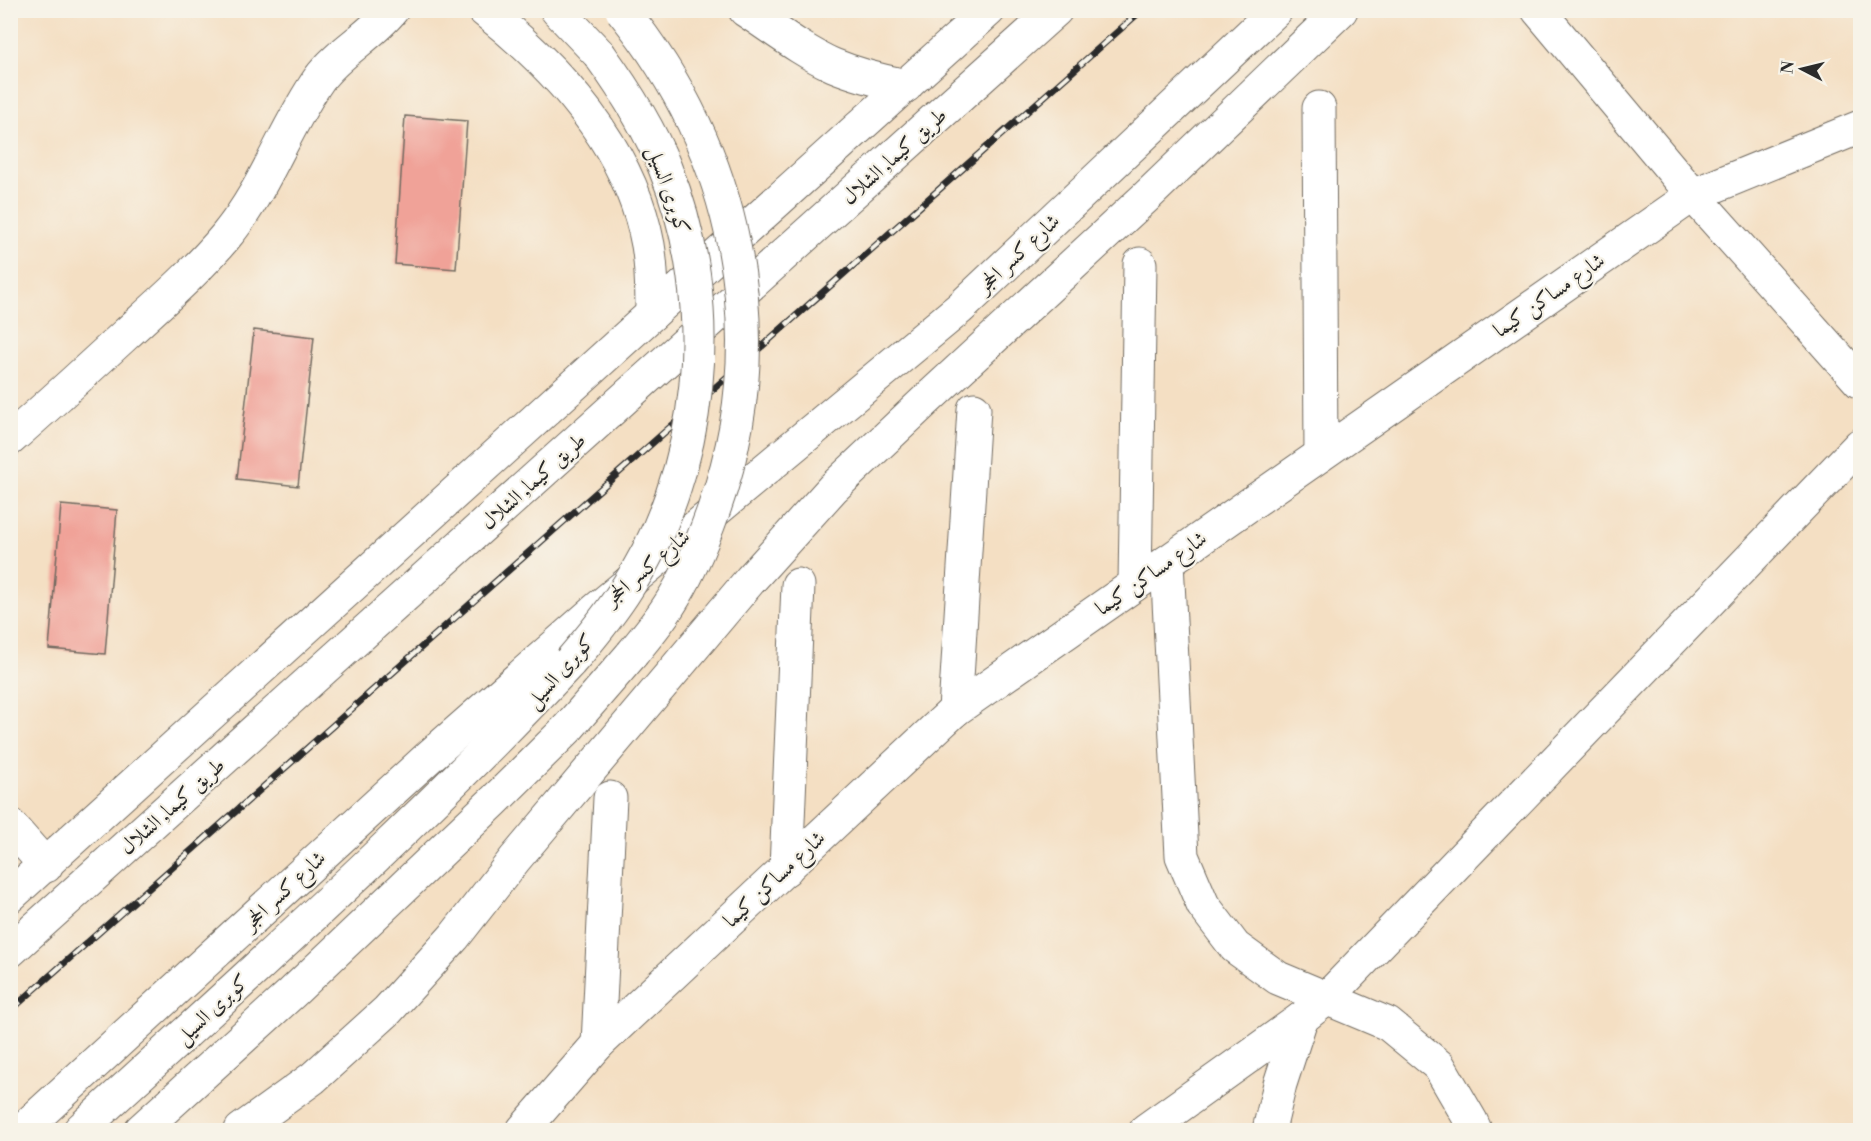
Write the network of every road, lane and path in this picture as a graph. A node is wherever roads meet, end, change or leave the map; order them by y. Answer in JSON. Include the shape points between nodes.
{"nodes":[{"id":1,"x":392,"y":10,"type":"edge"},
{"id":2,"x":484,"y":10,"type":"edge"},
{"id":3,"x":557,"y":10,"type":"edge"},
{"id":4,"x":622,"y":10,"type":"edge"},
{"id":5,"x":745,"y":10,"type":"edge"},
{"id":6,"x":990,"y":10,"type":"edge"},
{"id":7,"x":1056,"y":10,"type":"edge"},
{"id":8,"x":1276,"y":10,"type":"edge"},
{"id":9,"x":1341,"y":10,"type":"edge"},
{"id":10,"x":1538,"y":10,"type":"edge"},
{"id":11,"x":906,"y":86,"type":"junction"},
{"id":12,"x":1318,"y":108,"type":"dead end"},
{"id":13,"x":1860,"y":127,"type":"edge"},
{"id":14,"x":1694,"y":195,"type":"junction"},
{"id":15,"x":1140,"y":264,"type":"dead end"},
{"id":16,"x":652,"y":314,"type":"junction"},
{"id":17,"x":1860,"y":382,"type":"edge"},
{"id":18,"x":974,"y":409,"type":"dead end"},
{"id":19,"x":10,"y":440,"type":"edge"},
{"id":20,"x":1860,"y":445,"type":"edge"},
{"id":21,"x":1322,"y":454,"type":"junction"},
{"id":22,"x":1167,"y":562,"type":"junction"},
{"id":23,"x":1135,"y":584,"type":"junction"},
{"id":24,"x":798,"y":585,"type":"dead end"},
{"id":25,"x":955,"y":710,"type":"junction"},
{"id":26,"x":610,"y":798,"type":"dead end"},
{"id":27,"x":10,"y":825,"type":"edge"},
{"id":28,"x":46,"y":866,"type":"junction"},
{"id":29,"x":786,"y":869,"type":"junction"},
{"id":30,"x":10,"y":896,"type":"edge"},
{"id":31,"x":10,"y":951,"type":"edge"},
{"id":32,"x":1327,"y":998,"type":"junction"},
{"id":33,"x":1301,"y":1019,"type":"junction"},
{"id":34,"x":598,"y":1044,"type":"junction"},
{"id":35,"x":22,"y":1131,"type":"edge"},
{"id":36,"x":80,"y":1131,"type":"edge"},
{"id":37,"x":141,"y":1131,"type":"edge"},
{"id":38,"x":242,"y":1131,"type":"edge"},
{"id":39,"x":523,"y":1131,"type":"edge"},
{"id":40,"x":1146,"y":1131,"type":"edge"},
{"id":41,"x":1269,"y":1131,"type":"edge"},
{"id":42,"x":1475,"y":1131,"type":"edge"}],
"edges":[{"from":1,"to":19,"type":"main road","via":[[320,78],[259,188],[227,234],[160,304]]},
{"from":2,"to":16,"type":"main road","via":[[561,80],[613,150],[640,212],[648,246]]},
{"from":3,"to":36,"type":"main road","name":"كوبرى السيل","bridge":true,"via":[[599,54],[647,129],[666,169],[690,253],[696,297],[696,385],[690,429],[664,514],[646,554],[599,628],[507,730]]},
{"from":4,"to":37,"type":"main road","name":"كوبرى السيل","bridge":true,"via":[[645,39],[690,112],[722,192],[739,276],[743,363],[732,448],[721,490],[689,570],[668,607],[632,654],[567,729],[292,993]]},
{"from":5,"to":11,"type":"main road","via":[[832,64]]},
{"from":6,"to":11,"type":"main road","name":"طريق كيما, الشلال"},
{"from":7,"to":31,"type":"main road","name":"طريق كيما, الشلال"},
{"from":8,"to":35,"type":"main road","name":"شارع كسر الحجر","via":[[960,308],[597,609],[431,755]]},
{"from":9,"to":38,"type":"main road","via":[[833,488],[751,579],[454,937],[394,1003],[313,1078]]},
{"from":10,"to":14,"type":"main road"},
{"from":11,"to":16,"type":"main road","name":"طريق كيما, الشلال"},
{"from":12,"to":21,"type":"main road"},
{"from":13,"to":14,"type":"main road","name":"شارع مساكن كيما"},
{"from":14,"to":17,"type":"main road"},
{"from":14,"to":21,"type":"main road","name":"شارع مساكن كيما"},
{"from":15,"to":23,"type":"main road"},
{"from":16,"to":28,"type":"main road","name":"طريق كيما, الشلال"},
{"from":18,"to":25,"type":"main road"},
{"from":20,"to":32,"type":"main road"},
{"from":21,"to":22,"type":"main road","name":"شارع مساكن كيما"},
{"from":22,"to":23,"type":"main road","name":"شارع مساكن كيما"},
{"from":22,"to":32,"type":"main road","via":[[1182,856],[1203,905],[1235,947],[1278,978]]},
{"from":23,"to":25,"type":"main road","name":"شارع مساكن كيما"},
{"from":24,"to":29,"type":"main road"},
{"from":25,"to":29,"type":"main road","name":"شارع مساكن كيما"},
{"from":26,"to":34,"type":"main road"},
{"from":27,"to":28,"type":"main road"},
{"from":28,"to":30,"type":"main road","name":"طريق كيما, الشلال"},
{"from":29,"to":34,"type":"main road","name":"شارع مساكن كيما"},
{"from":32,"to":33,"type":"main road"},
{"from":32,"to":42,"type":"main road","via":[[1388,1024],[1439,1066]]},
{"from":33,"to":40,"type":"main road"},
{"from":33,"to":41,"type":"main road"},
{"from":34,"to":39,"type":"main road","name":"شارع مساكن كيما"}]}
